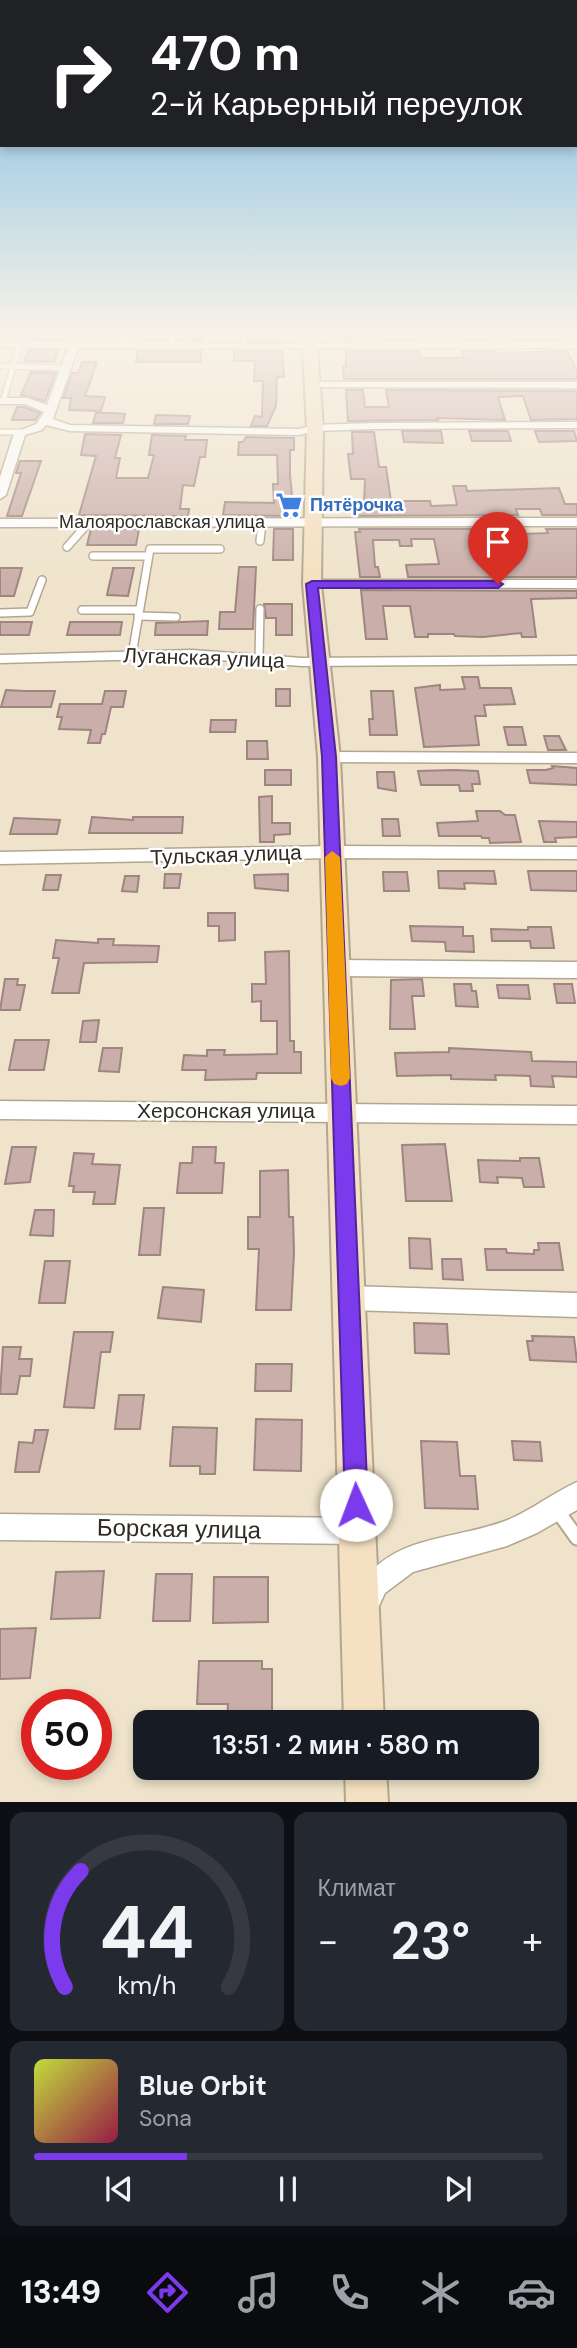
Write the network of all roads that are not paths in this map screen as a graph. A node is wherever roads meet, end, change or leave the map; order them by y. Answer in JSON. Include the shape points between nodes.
{"nodes":[{"id":1,"x":47,"y":416,"type":"edge"},
{"id":2,"x":49,"y":416,"type":"edge"},
{"id":3,"x":313,"y":416,"type":"edge"},
{"id":4,"x":577,"y":425,"type":"edge"},
{"id":5,"x":314,"y":428,"type":"junction"},
{"id":6,"x":0,"y":432,"type":"edge"},
{"id":7,"x":22,"y":432,"type":"junction"},
{"id":8,"x":0,"y":495,"type":"edge"},
{"id":9,"x":90,"y":521,"type":"junction"},
{"id":10,"x":314,"y":521,"type":"junction"},
{"id":11,"x":262,"y":522,"type":"junction"},
{"id":12,"x":577,"y":522,"type":"edge"},
{"id":13,"x":0,"y":523,"type":"edge"},
{"id":14,"x":260,"y":541,"type":"dead end"},
{"id":15,"x":67,"y":547,"type":"dead end"},
{"id":16,"x":220,"y":549,"type":"dead end"},
{"id":17,"x":93,"y":556,"type":"dead end"},
{"id":18,"x":148,"y":556,"type":"junction"},
{"id":19,"x":42,"y":580,"type":"dead end"},
{"id":20,"x":312,"y":584,"type":"junction"},
{"id":21,"x":577,"y":584,"type":"edge"},
{"id":22,"x":260,"y":608,"type":"dead end"},
{"id":23,"x":82,"y":610,"type":"dead end"},
{"id":24,"x":0,"y":613,"type":"edge"},
{"id":25,"x":138,"y":613,"type":"junction"},
{"id":26,"x":176,"y":617,"type":"dead end"},
{"id":27,"x":132,"y":655,"type":"junction"},
{"id":28,"x":0,"y":659,"type":"edge"},
{"id":29,"x":259,"y":659,"type":"junction"},
{"id":30,"x":577,"y":660,"type":"edge"},
{"id":31,"x":321,"y":661,"type":"junction"},
{"id":32,"x":329,"y":757,"type":"junction"},
{"id":33,"x":577,"y":758,"type":"edge"},
{"id":34,"x":332,"y":852,"type":"junction"},
{"id":35,"x":577,"y":853,"type":"edge"},
{"id":36,"x":0,"y":858,"type":"edge"},
{"id":37,"x":337,"y":968,"type":"junction"},
{"id":38,"x":577,"y":970,"type":"edge"},
{"id":39,"x":0,"y":1110,"type":"edge"},
{"id":40,"x":342,"y":1111,"type":"junction"},
{"id":41,"x":577,"y":1115,"type":"edge"},
{"id":42,"x":349,"y":1298,"type":"junction"},
{"id":43,"x":577,"y":1305,"type":"edge"},
{"id":44,"x":566,"y":1501,"type":"edge"},
{"id":45,"x":0,"y":1527,"type":"edge"},
{"id":46,"x":357,"y":1531,"type":"junction"},
{"id":47,"x":577,"y":1538,"type":"edge"},
{"id":48,"x":360,"y":1616,"type":"junction"},
{"id":49,"x":364,"y":1710,"type":"edge"},
{"id":50,"x":366,"y":1780,"type":"edge"},
{"id":51,"x":367,"y":1802,"type":"edge"}],
"edges":[{"from":1,"to":7,"type":"street","via":[[41,425]]},
{"from":2,"to":5,"type":"street","via":[[51,424],[70,428],[299,432]]},
{"from":3,"to":5,"type":"main road"},
{"from":4,"to":5,"type":"street"},
{"from":5,"to":10,"type":"main road"},
{"from":6,"to":7,"type":"lane"},
{"from":7,"to":8,"type":"street"},
{"from":9,"to":11,"type":"street","name":"Малоярославская улица"},
{"from":9,"to":13,"type":"street","name":"Малоярославская улица"},
{"from":9,"to":15,"type":"lane"},
{"from":10,"to":11,"type":"street","name":"Малоярославская улица"},
{"from":10,"to":12,"type":"street","name":"Малоярославская улица"},
{"from":10,"to":20,"type":"main road"},
{"from":11,"to":14,"type":"lane"},
{"from":16,"to":18,"type":"lane","via":[[150,548]]},
{"from":17,"to":18,"type":"lane"},
{"from":18,"to":25,"type":"lane"},
{"from":19,"to":24,"type":"lane","via":[[30,612]]},
{"from":20,"to":21,"type":"street"},
{"from":20,"to":31,"type":"main road"},
{"from":22,"to":29,"type":"lane"},
{"from":23,"to":25,"type":"lane"},
{"from":25,"to":26,"type":"lane"},
{"from":25,"to":27,"type":"lane"},
{"from":27,"to":28,"type":"street","name":"Луганская улица"},
{"from":27,"to":29,"type":"street","name":"Луганская улица"},
{"from":29,"to":31,"type":"street","name":"Луганская улица"},
{"from":30,"to":31,"type":"street","name":"Луганская улица"},
{"from":31,"to":32,"type":"main road"},
{"from":32,"to":33,"type":"street"},
{"from":32,"to":34,"type":"main road"},
{"from":34,"to":35,"type":"street","name":"Тульская улица"},
{"from":34,"to":36,"type":"street","name":"Тульская улица"},
{"from":34,"to":37,"type":"main road"},
{"from":37,"to":38,"type":"street"},
{"from":37,"to":40,"type":"main road"},
{"from":39,"to":40,"type":"street","name":"Херсонская улица"},
{"from":40,"to":41,"type":"street","name":"Херсонская улица"},
{"from":40,"to":42,"type":"main road"},
{"from":42,"to":43,"type":"street"},
{"from":42,"to":46,"type":"main road"},
{"from":44,"to":47,"type":"lane"},
{"from":44,"to":48,"type":"street","via":[[497,1537],[405,1561],[372,1587]]},
{"from":45,"to":46,"type":"street","name":"Борская улица"},
{"from":46,"to":48,"type":"main road"},
{"from":48,"to":49,"type":"main road"},
{"from":50,"to":51,"type":"main road"}]}
